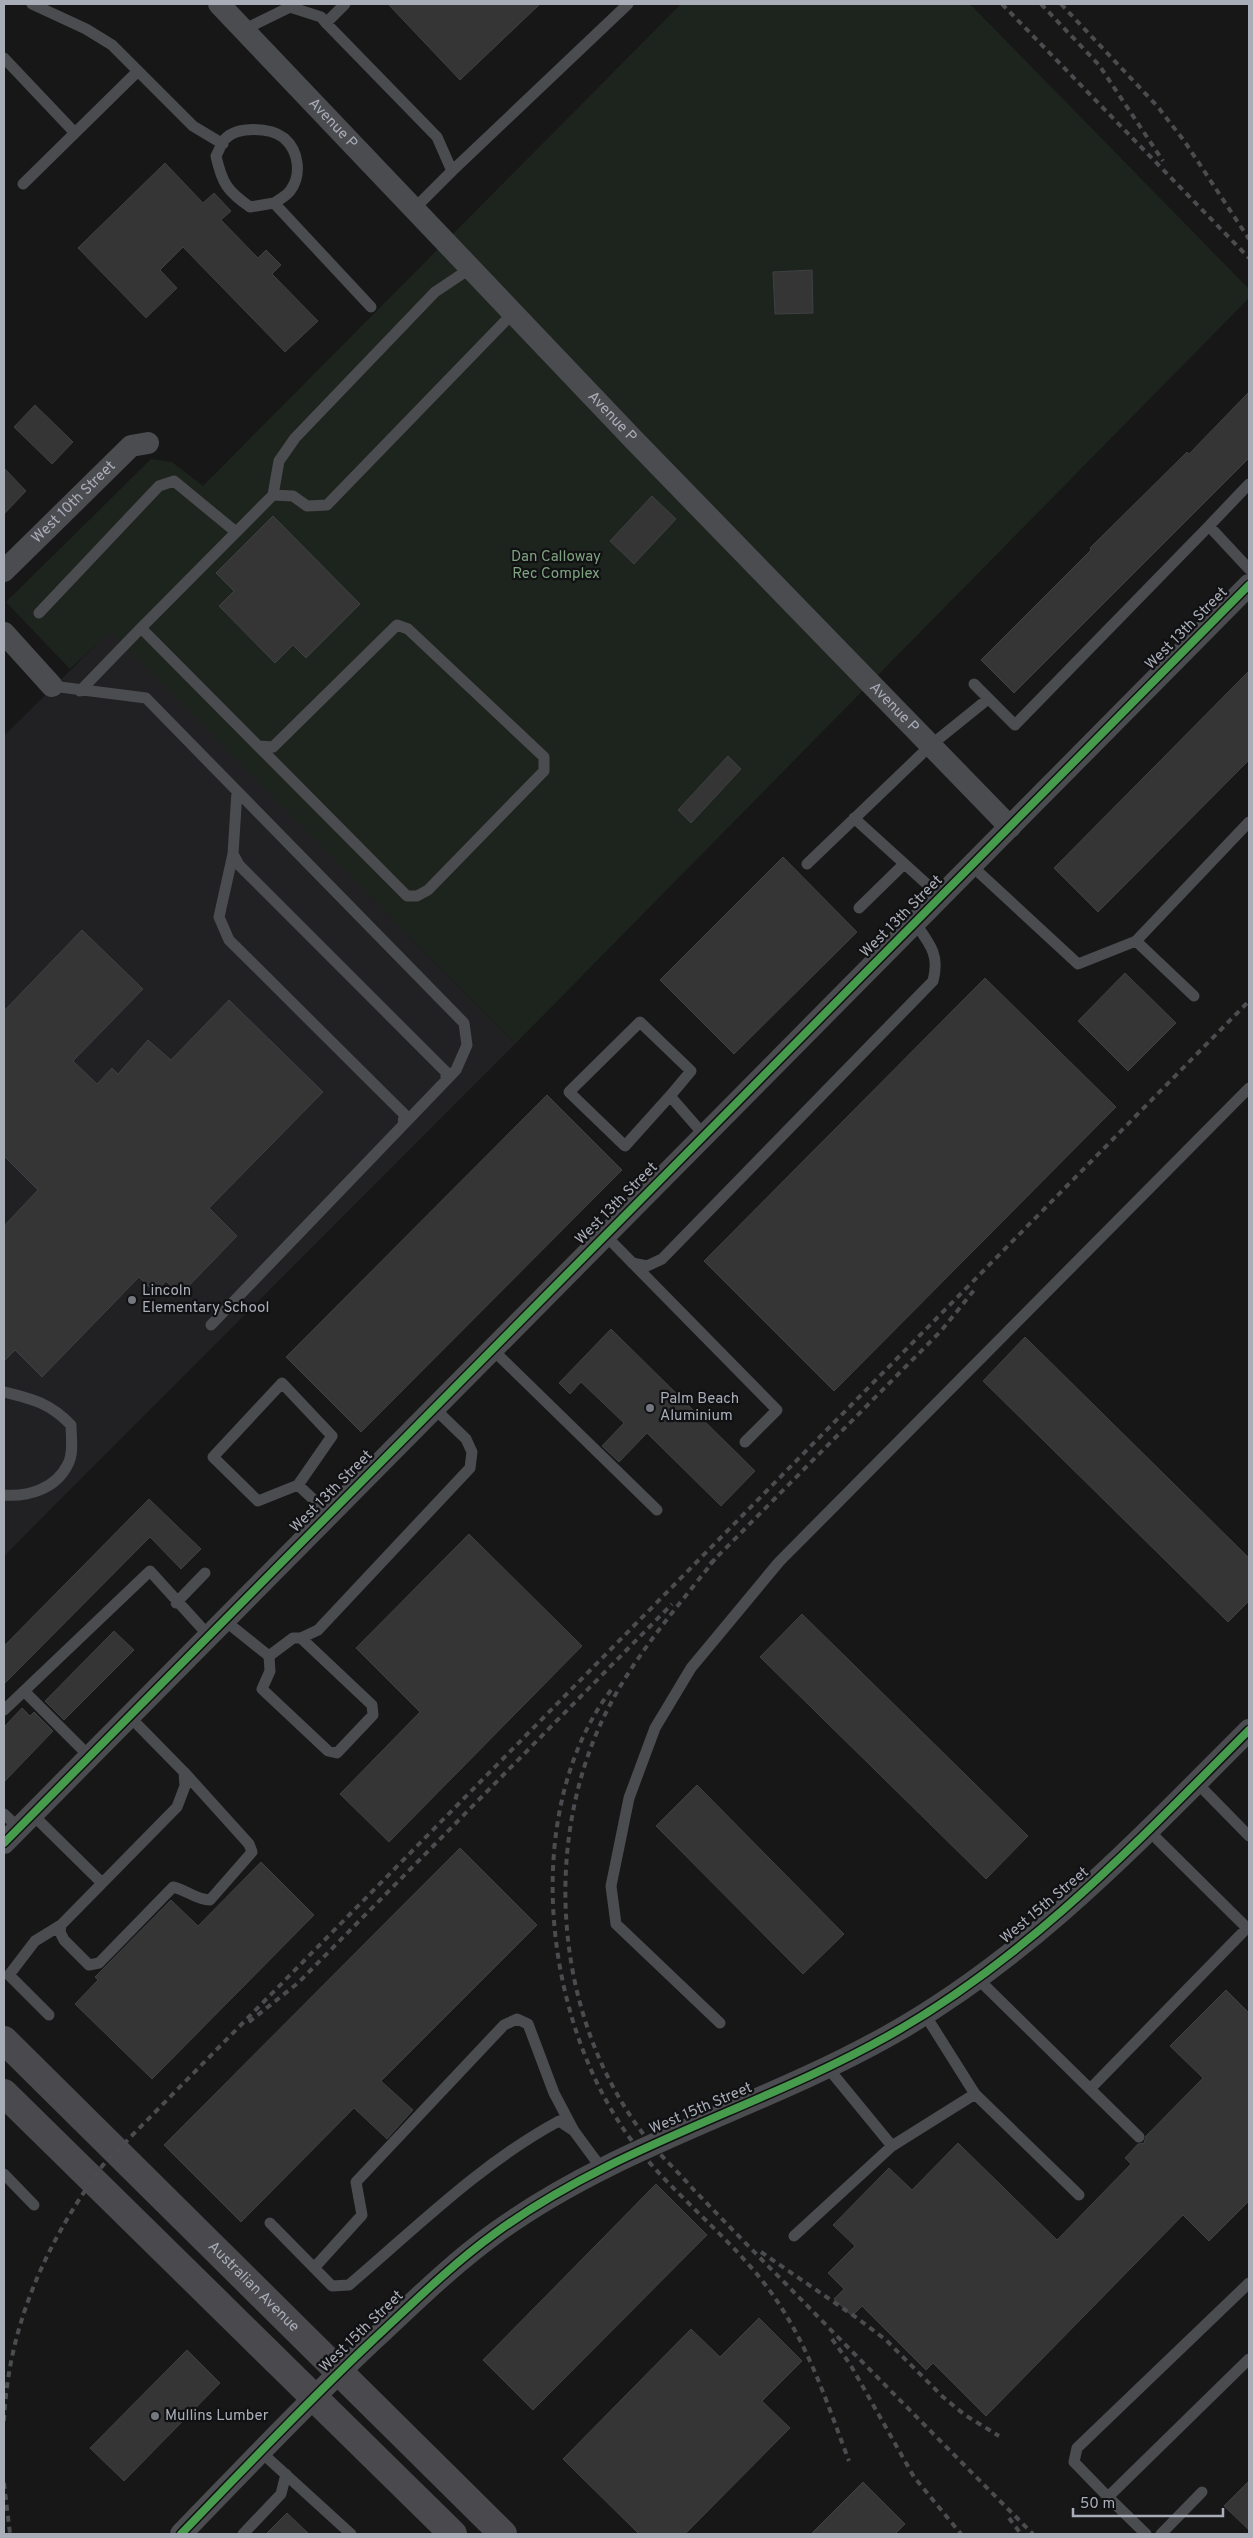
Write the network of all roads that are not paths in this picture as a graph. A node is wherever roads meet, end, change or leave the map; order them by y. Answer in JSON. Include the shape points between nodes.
{"nodes":[{"id":1,"x":32,"y":4,"type":"edge"},
{"id":2,"x":219,"y":4,"type":"edge"},
{"id":3,"x":346,"y":4,"type":"edge"},
{"id":4,"x":628,"y":4,"type":"edge"},
{"id":5,"x":326,"y":23,"type":"junction"},
{"id":6,"x":243,"y":30,"type":"junction"},
{"id":7,"x":4,"y":58,"type":"edge"},
{"id":8,"x":138,"y":71,"type":"junction"},
{"id":9,"x":75,"y":133,"type":"junction"},
{"id":10,"x":223,"y":144,"type":"junction"},
{"id":11,"x":452,"y":171,"type":"junction"},
{"id":12,"x":23,"y":184,"type":"dead end"},
{"id":13,"x":274,"y":203,"type":"junction"},
{"id":14,"x":414,"y":209,"type":"junction"},
{"id":15,"x":471,"y":268,"type":"junction"},
{"id":16,"x":371,"y":307,"type":"dead end"},
{"id":17,"x":513,"y":313,"type":"junction"},
{"id":18,"x":148,"y":443,"type":"dead end"},
{"id":19,"x":1249,"y":484,"type":"edge"},
{"id":20,"x":273,"y":495,"type":"junction"},
{"id":21,"x":1208,"y":526,"type":"junction"},
{"id":22,"x":236,"y":532,"type":"junction"},
{"id":23,"x":1249,"y":569,"type":"edge"},
{"id":24,"x":4,"y":572,"type":"edge"},
{"id":25,"x":1249,"y":585,"type":"edge"},
{"id":26,"x":39,"y":613,"type":"dead end"},
{"id":27,"x":141,"y":628,"type":"junction"},
{"id":28,"x":4,"y":633,"type":"edge"},
{"id":29,"x":974,"y":684,"type":"dead end"},
{"id":30,"x":52,"y":686,"type":"joint"},
{"id":31,"x":80,"y":691,"type":"junction"},
{"id":32,"x":988,"y":699,"type":"junction"},
{"id":33,"x":931,"y":745,"type":"junction"},
{"id":34,"x":258,"y":746,"type":"junction"},
{"id":35,"x":237,"y":791,"type":"junction"},
{"id":36,"x":854,"y":818,"type":"junction"},
{"id":37,"x":1249,"y":822,"type":"edge"},
{"id":38,"x":1010,"y":827,"type":"junction"},
{"id":39,"x":233,"y":854,"type":"junction"},
{"id":40,"x":807,"y":864,"type":"dead end"},
{"id":41,"x":904,"y":864,"type":"junction"},
{"id":42,"x":972,"y":866,"type":"junction"},
{"id":43,"x":941,"y":897,"type":"junction"},
{"id":44,"x":859,"y":908,"type":"dead end"},
{"id":45,"x":915,"y":923,"type":"junction"},
{"id":46,"x":1136,"y":942,"type":"junction"},
{"id":47,"x":1194,"y":996,"type":"dead end"},
{"id":48,"x":446,"y":1080,"type":"junction"},
{"id":49,"x":1249,"y":1088,"type":"edge"},
{"id":50,"x":670,"y":1096,"type":"junction"},
{"id":51,"x":403,"y":1125,"type":"junction"},
{"id":52,"x":704,"y":1135,"type":"junction"},
{"id":53,"x":605,"y":1236,"type":"junction"},
{"id":54,"x":632,"y":1263,"type":"junction"},
{"id":55,"x":211,"y":1324,"type":"dead end"},
{"id":56,"x":492,"y":1349,"type":"junction"},
{"id":57,"x":4,"y":1392,"type":"edge"},
{"id":58,"x":434,"y":1408,"type":"junction"},
{"id":59,"x":745,"y":1442,"type":"dead end"},
{"id":60,"x":298,"y":1485,"type":"junction"},
{"id":61,"x":4,"y":1495,"type":"edge"},
{"id":62,"x":657,"y":1510,"type":"dead end"},
{"id":63,"x":329,"y":1514,"type":"junction"},
{"id":64,"x":205,"y":1573,"type":"dead end"},
{"id":65,"x":176,"y":1603,"type":"junction"},
{"id":66,"x":216,"y":1628,"type":"junction"},
{"id":67,"x":301,"y":1638,"type":"junction"},
{"id":68,"x":269,"y":1656,"type":"junction"},
{"id":69,"x":24,"y":1691,"type":"junction"},
{"id":70,"x":4,"y":1710,"type":"edge"},
{"id":71,"x":129,"y":1716,"type":"junction"},
{"id":72,"x":1249,"y":1730,"type":"edge"},
{"id":73,"x":89,"y":1756,"type":"junction"},
{"id":74,"x":184,"y":1772,"type":"junction"},
{"id":75,"x":1197,"y":1782,"type":"junction"},
{"id":76,"x":15,"y":1825,"type":"edge"},
{"id":77,"x":1148,"y":1831,"type":"junction"},
{"id":78,"x":1249,"y":1836,"type":"edge"},
{"id":79,"x":102,"y":1883,"type":"junction"},
{"id":80,"x":61,"y":1925,"type":"junction"},
{"id":81,"x":1248,"y":1929,"type":"edge"},
{"id":82,"x":6,"y":1972,"type":"edge"},
{"id":83,"x":977,"y":1978,"type":"junction"},
{"id":84,"x":924,"y":2013,"type":"junction"},
{"id":85,"x":49,"y":2015,"type":"dead end"},
{"id":86,"x":720,"y":2023,"type":"dead end"},
{"id":87,"x":4,"y":2040,"type":"edge"},
{"id":88,"x":828,"y":2068,"type":"junction"},
{"id":89,"x":1090,"y":2089,"type":"junction"},
{"id":90,"x":4,"y":2093,"type":"edge"},
{"id":91,"x":975,"y":2094,"type":"junction"},
{"id":92,"x":574,"y":2131,"type":"junction"},
{"id":93,"x":1139,"y":2137,"type":"dead end"},
{"id":94,"x":892,"y":2146,"type":"junction"},
{"id":95,"x":602,"y":2169,"type":"junction"},
{"id":96,"x":4,"y":2174,"type":"edge"},
{"id":97,"x":1079,"y":2195,"type":"dead end"},
{"id":98,"x":34,"y":2205,"type":"dead end"},
{"id":99,"x":270,"y":2223,"type":"dead end"},
{"id":100,"x":794,"y":2236,"type":"dead end"},
{"id":101,"x":314,"y":2268,"type":"junction"},
{"id":102,"x":1249,"y":2283,"type":"edge"},
{"id":103,"x":1249,"y":2359,"type":"edge"},
{"id":104,"x":339,"y":2372,"type":"junction"},
{"id":105,"x":315,"y":2396,"type":"junction"},
{"id":106,"x":261,"y":2452,"type":"junction"},
{"id":107,"x":286,"y":2474,"type":"junction"},
{"id":108,"x":1202,"y":2492,"type":"dead end"},
{"id":109,"x":1108,"y":2497,"type":"junction"},
{"id":110,"x":181,"y":2534,"type":"edge"},
{"id":111,"x":242,"y":2534,"type":"edge"},
{"id":112,"x":351,"y":2534,"type":"edge"},
{"id":113,"x":453,"y":2534,"type":"edge"},
{"id":114,"x":503,"y":2534,"type":"edge"},
{"id":115,"x":1146,"y":2534,"type":"edge"},
{"id":116,"x":1160,"y":2534,"type":"edge"}],
"edges":[{"from":1,"to":8,"type":"lane","via":[[112,45]]},
{"from":2,"to":6,"type":"street","name":"Avenue P"},
{"from":3,"to":5,"type":"lane"},
{"from":4,"to":11,"type":"lane"},
{"from":5,"to":6,"type":"lane","via":[[321,17],[290,7]]},
{"from":5,"to":11,"type":"lane","via":[[437,137]]},
{"from":6,"to":14,"type":"street","name":"Avenue P"},
{"from":7,"to":9,"type":"lane"},
{"from":8,"to":9,"type":"lane"},
{"from":8,"to":10,"type":"lane","via":[[194,126]]},
{"from":9,"to":12,"type":"lane"},
{"from":10,"to":13,"type":"lane","via":[[216,156],[221,178],[232,195],[250,207]]},
{"from":10,"to":13,"type":"lane","via":[[225,139],[243,129],[260,129],[283,137],[297,157],[296,175],[290,191]]},
{"from":11,"to":14,"type":"lane"},
{"from":13,"to":16,"type":"lane"},
{"from":14,"to":15,"type":"street","name":"Avenue P"},
{"from":15,"to":17,"type":"street","name":"Avenue P"},
{"from":15,"to":20,"type":"lane","via":[[435,292],[295,438],[279,461]]},
{"from":17,"to":20,"type":"lane","via":[[327,505],[307,506],[294,496]]},
{"from":17,"to":33,"type":"street","name":"Avenue P"},
{"from":18,"to":24,"type":"street","name":"West 10th Street","via":[[131,446]]},
{"from":19,"to":21,"type":"lane"},
{"from":20,"to":22,"type":"lane"},
{"from":21,"to":23,"type":"lane"},
{"from":21,"to":32,"type":"lane","via":[[1015,725]]},
{"from":22,"to":26,"type":"lane","via":[[174,481],[159,486]]},
{"from":22,"to":27,"type":"lane"},
{"from":25,"to":38,"type":"street","name":"West 13th Street"},
{"from":27,"to":31,"type":"lane"},
{"from":27,"to":34,"type":"lane"},
{"from":28,"to":30,"type":"street"},
{"from":29,"to":32,"type":"lane"},
{"from":30,"to":31,"type":"lane"},
{"from":31,"to":35,"type":"lane","via":[[146,698]]},
{"from":32,"to":33,"type":"lane"},
{"from":33,"to":36,"type":"lane"},
{"from":33,"to":38,"type":"street","name":"Avenue P"},
{"from":34,"to":34,"type":"lane","via":[[407,896],[417,896],[428,890],[544,771],[544,757],[408,629],[396,625],[273,747]]},
{"from":35,"to":39,"type":"lane"},
{"from":35,"to":48,"type":"lane","via":[[464,1023],[467,1045],[456,1070]]},
{"from":36,"to":40,"type":"lane"},
{"from":36,"to":41,"type":"lane"},
{"from":37,"to":46,"type":"lane"},
{"from":38,"to":42,"type":"street","name":"West 13th Street"},
{"from":39,"to":48,"type":"lane","via":[[239,865],[446,1072]]},
{"from":39,"to":51,"type":"lane","via":[[219,917],[229,940],[404,1114]]},
{"from":41,"to":43,"type":"lane"},
{"from":41,"to":44,"type":"lane"},
{"from":42,"to":43,"type":"street","name":"West 13th Street"},
{"from":42,"to":46,"type":"lane","via":[[1078,964]]},
{"from":43,"to":45,"type":"street","name":"West 13th Street"},
{"from":45,"to":52,"type":"street","name":"West 13th Street"},
{"from":45,"to":54,"type":"lane","via":[[932,946],[937,966],[933,981],[662,1259],[647,1266]]},
{"from":46,"to":47,"type":"lane"},
{"from":48,"to":51,"type":"lane"},
{"from":49,"to":86,"type":"lane","via":[[779,1562],[691,1668],[654,1728],[629,1798],[611,1886],[616,1924]]},
{"from":50,"to":50,"type":"lane","via":[[691,1071],[640,1022],[569,1092],[625,1146]]},
{"from":50,"to":52,"type":"lane"},
{"from":51,"to":55,"type":"lane"},
{"from":52,"to":53,"type":"street","name":"West 13th Street"},
{"from":53,"to":54,"type":"lane"},
{"from":53,"to":56,"type":"street","name":"West 13th Street"},
{"from":54,"to":59,"type":"lane","via":[[777,1410]]},
{"from":56,"to":58,"type":"street","name":"West 13th Street"},
{"from":56,"to":62,"type":"lane"},
{"from":57,"to":61,"type":"lane","via":[[56,1409],[71,1425],[72,1446],[68,1464],[57,1479],[36,1493]]},
{"from":58,"to":63,"type":"street","name":"West 13th Street"},
{"from":58,"to":67,"type":"lane","via":[[466,1439],[472,1452],[470,1468],[318,1630]]},
{"from":60,"to":60,"type":"lane","via":[[258,1501],[214,1457],[282,1383],[332,1436]]},
{"from":60,"to":63,"type":"lane"},
{"from":63,"to":66,"type":"street","name":"West 13th Street"},
{"from":64,"to":65,"type":"lane"},
{"from":65,"to":66,"type":"lane"},
{"from":65,"to":69,"type":"lane","via":[[150,1571]]},
{"from":66,"to":68,"type":"lane"},
{"from":66,"to":71,"type":"street","name":"West 13th Street"},
{"from":67,"to":68,"type":"lane","via":[[293,1638]]},
{"from":67,"to":68,"type":"lane","via":[[372,1705],[373,1715],[337,1753],[328,1751],[262,1689],[270,1671]]},
{"from":69,"to":70,"type":"lane"},
{"from":69,"to":73,"type":"lane"},
{"from":71,"to":73,"type":"street","name":"West 13th Street"},
{"from":71,"to":74,"type":"lane"},
{"from":72,"to":75,"type":"street","name":"West 15th Street"},
{"from":73,"to":76,"type":"street","name":"West 13th Street"},
{"from":74,"to":79,"type":"lane","via":[[185,1786],[176,1807]]},
{"from":74,"to":80,"type":"lane","via":[[249,1844],[252,1852],[210,1900],[199,1900],[185,1890],[173,1887],[99,1963],[89,1965],[64,1940]]},
{"from":75,"to":77,"type":"street","name":"West 15th Street"},
{"from":75,"to":78,"type":"lane"},
{"from":76,"to":79,"type":"lane"},
{"from":77,"to":81,"type":"lane"},
{"from":77,"to":83,"type":"street","name":"West 15th Street","via":[[1044,1929]]},
{"from":79,"to":80,"type":"lane"},
{"from":80,"to":82,"type":"lane","via":[[35,1941]]},
{"from":81,"to":89,"type":"lane"},
{"from":82,"to":85,"type":"lane"},
{"from":83,"to":84,"type":"street","name":"West 15th Street"},
{"from":83,"to":89,"type":"lane"},
{"from":84,"to":88,"type":"street","name":"West 15th Street"},
{"from":84,"to":91,"type":"lane"},
{"from":87,"to":104,"type":"main road","name":"Australian Avenue"},
{"from":88,"to":94,"type":"lane"},
{"from":88,"to":95,"type":"street","name":"West 15th Street"},
{"from":89,"to":93,"type":"lane"},
{"from":90,"to":105,"type":"main road"},
{"from":91,"to":94,"type":"lane"},
{"from":91,"to":97,"type":"lane"},
{"from":92,"to":95,"type":"lane"},
{"from":92,"to":101,"type":"lane","via":[[558,2121],[534,2134],[443,2204],[349,2285],[332,2286]]},
{"from":92,"to":101,"type":"lane","via":[[554,2093],[528,2024],[517,2019],[504,2025],[356,2182],[362,2215]]},
{"from":94,"to":100,"type":"lane"},
{"from":95,"to":104,"type":"street","name":"West 15th Street","via":[[496,2233],[429,2286]]},
{"from":96,"to":98,"type":"lane"},
{"from":99,"to":101,"type":"lane"},
{"from":102,"to":109,"type":"lane","via":[[1077,2448],[1074,2462]]},
{"from":103,"to":109,"type":"lane"},
{"from":104,"to":105,"type":"street","name":"West 15th Street"},
{"from":104,"to":114,"type":"main road","name":"Australian Avenue"},
{"from":105,"to":106,"type":"street","name":"West 15th Street"},
{"from":105,"to":113,"type":"main road"},
{"from":106,"to":107,"type":"lane"},
{"from":106,"to":110,"type":"street","name":"West 15th Street"},
{"from":107,"to":111,"type":"lane","via":[[281,2494]]},
{"from":107,"to":112,"type":"lane"},
{"from":108,"to":116,"type":"lane"},
{"from":109,"to":115,"type":"lane"}]}
